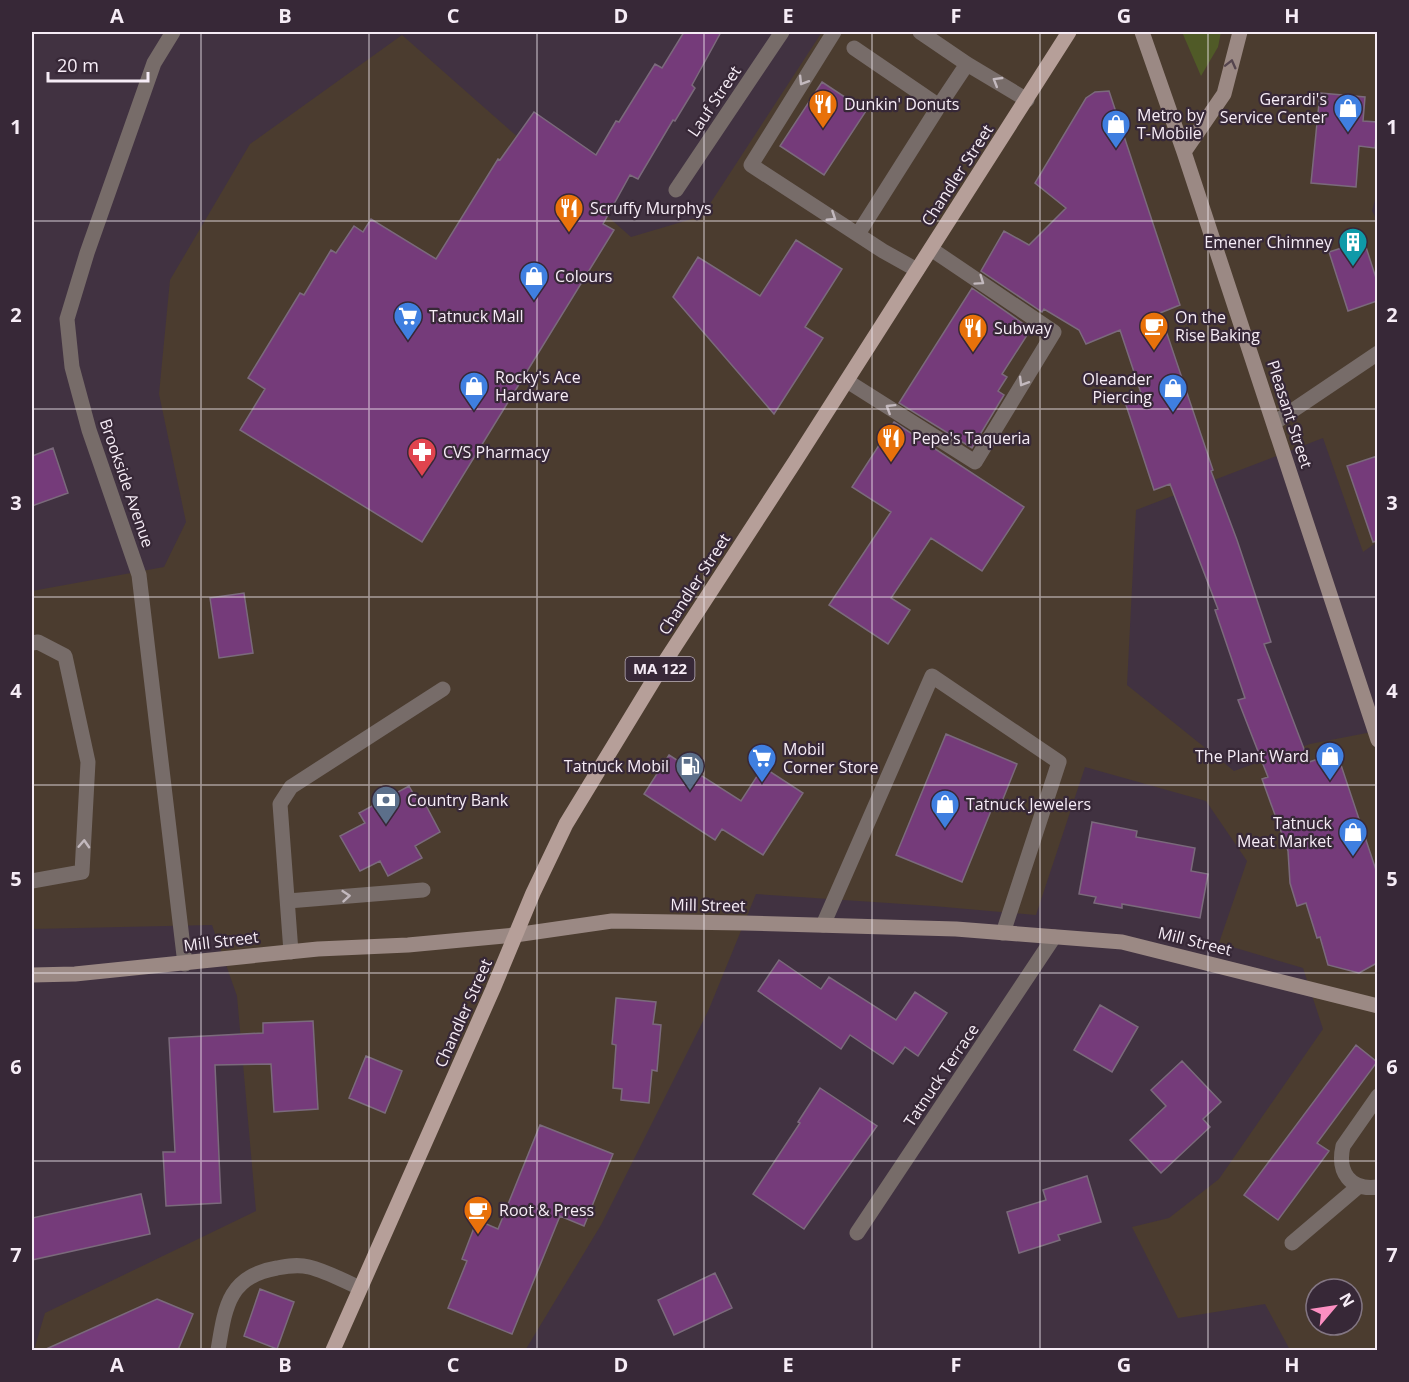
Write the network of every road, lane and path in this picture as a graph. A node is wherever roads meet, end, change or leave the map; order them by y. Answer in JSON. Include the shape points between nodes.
{"nodes":[{"id":1,"x":173,"y":32,"type":"edge"},
{"id":2,"x":782,"y":32,"type":"edge"},
{"id":3,"x":834,"y":32,"type":"edge"},
{"id":4,"x":920,"y":32,"type":"edge"},
{"id":5,"x":1069,"y":32,"type":"edge"},
{"id":6,"x":1142,"y":32,"type":"edge"},
{"id":7,"x":1240,"y":32,"type":"edge"},
{"id":8,"x":854,"y":48,"type":"dead end"},
{"id":9,"x":967,"y":64,"type":"junction"},
{"id":10,"x":1027,"y":100,"type":"junction"},
{"id":11,"x":939,"y":106,"type":"junction"},
{"id":12,"x":1184,"y":152,"type":"junction"},
{"id":13,"x":676,"y":190,"type":"dead end"},
{"id":14,"x":858,"y":234,"type":"junction"},
{"id":15,"x":931,"y":249,"type":"junction"},
{"id":16,"x":917,"y":270,"type":"junction"},
{"id":17,"x":1377,"y":353,"type":"edge"},
{"id":18,"x":847,"y":381,"type":"junction"},
{"id":19,"x":1274,"y":423,"type":"junction"},
{"id":20,"x":32,"y":644,"type":"edge"},
{"id":21,"x":443,"y":689,"type":"dead end"},
{"id":22,"x":1374,"y":716,"type":"edge"},
{"id":23,"x":1377,"y":740,"type":"edge"},
{"id":24,"x":32,"y":881,"type":"edge"},
{"id":25,"x":423,"y":890,"type":"dead end"},
{"id":26,"x":288,"y":901,"type":"junction"},
{"id":27,"x":823,"y":925,"type":"junction"},
{"id":28,"x":1003,"y":933,"type":"junction"},
{"id":29,"x":515,"y":935,"type":"junction"},
{"id":30,"x":1054,"y":937,"type":"junction"},
{"id":31,"x":291,"y":952,"type":"junction"},
{"id":32,"x":185,"y":964,"type":"junction"},
{"id":33,"x":32,"y":975,"type":"edge"},
{"id":34,"x":1377,"y":1006,"type":"edge"},
{"id":35,"x":1377,"y":1096,"type":"edge"},
{"id":36,"x":1359,"y":1186,"type":"junction"},
{"id":37,"x":1377,"y":1187,"type":"edge"},
{"id":38,"x":857,"y":1233,"type":"dead end"},
{"id":39,"x":1292,"y":1243,"type":"dead end"},
{"id":40,"x":360,"y":1288,"type":"junction"},
{"id":41,"x":218,"y":1350,"type":"edge"},
{"id":42,"x":333,"y":1350,"type":"edge"}],
"edges":[{"from":1,"to":32,"type":"street","name":"Brookside Avenue","via":[[154,63],[87,253],[68,319],[77,388],[139,575]]},
{"from":2,"to":13,"type":"street","name":"Lauf Street"},
{"from":3,"to":14,"type":"street","one_way":true,"via":[[751,165]]},
{"from":4,"to":9,"type":"street"},
{"from":5,"to":10,"type":"main road","name":"Chandler Street","number":"MA 122"},
{"from":6,"to":12,"type":"main road","name":"Pleasant Street"},
{"from":12,"to":7,"type":"main road","one_way":true,"via":[[1224,94]]},
{"from":8,"to":11,"type":"street"},
{"from":10,"to":9,"type":"street","one_way":true},
{"from":9,"to":11,"type":"street"},
{"from":10,"to":15,"type":"main road","name":"Chandler Street","number":"MA 122"},
{"from":11,"to":14,"type":"street"},
{"from":12,"to":19,"type":"main road","name":"Pleasant Street"},
{"from":14,"to":16,"type":"street"},
{"from":15,"to":16,"type":"main road","name":"Chandler Street","number":"MA 122"},
{"from":15,"to":18,"type":"street","one_way":true,"via":[[1054,332],[975,462]]},
{"from":16,"to":18,"type":"main road","name":"Chandler Street","number":"MA 122"},
{"from":17,"to":19,"type":"street"},
{"from":18,"to":29,"type":"main road","name":"Chandler Street","number":"MA 122","via":[[592,780],[552,852]]},
{"from":19,"to":22,"type":"main road","name":"Pleasant Street"},
{"from":24,"to":20,"type":"street","one_way":true,"via":[[82,872],[88,762],[65,656],[38,642]]},
{"from":21,"to":26,"type":"street","via":[[291,787],[280,804]]},
{"from":22,"to":23,"type":"main road","name":"Pleasant Street"},
{"from":26,"to":25,"type":"street","one_way":true},
{"from":26,"to":31,"type":"street"},
{"from":27,"to":28,"type":"main road","name":"Mill Street"},
{"from":27,"to":28,"type":"street","via":[[932,676],[1059,762]]},
{"from":27,"to":29,"type":"main road","name":"Mill Street","via":[[612,921]]},
{"from":28,"to":30,"type":"main road","name":"Mill Street"},
{"from":29,"to":31,"type":"main road","name":"Mill Street"},
{"from":29,"to":40,"type":"main road","name":"Chandler Street","number":"MA 122"},
{"from":30,"to":34,"type":"main road","name":"Mill Street","via":[[1122,942]]},
{"from":30,"to":38,"type":"street","name":"Tatnuck Terrace"},
{"from":31,"to":32,"type":"main road","name":"Mill Street"},
{"from":32,"to":33,"type":"main road","name":"Mill Street"},
{"from":35,"to":36,"type":"street","via":[[1343,1146],[1342,1166],[1348,1178]]},
{"from":36,"to":37,"type":"street"},
{"from":36,"to":39,"type":"street"},
{"from":40,"to":41,"type":"street","via":[[308,1266],[290,1265],[248,1277],[227,1307]]},
{"from":40,"to":42,"type":"main road","name":"Chandler Street","number":"MA 122"}]}
